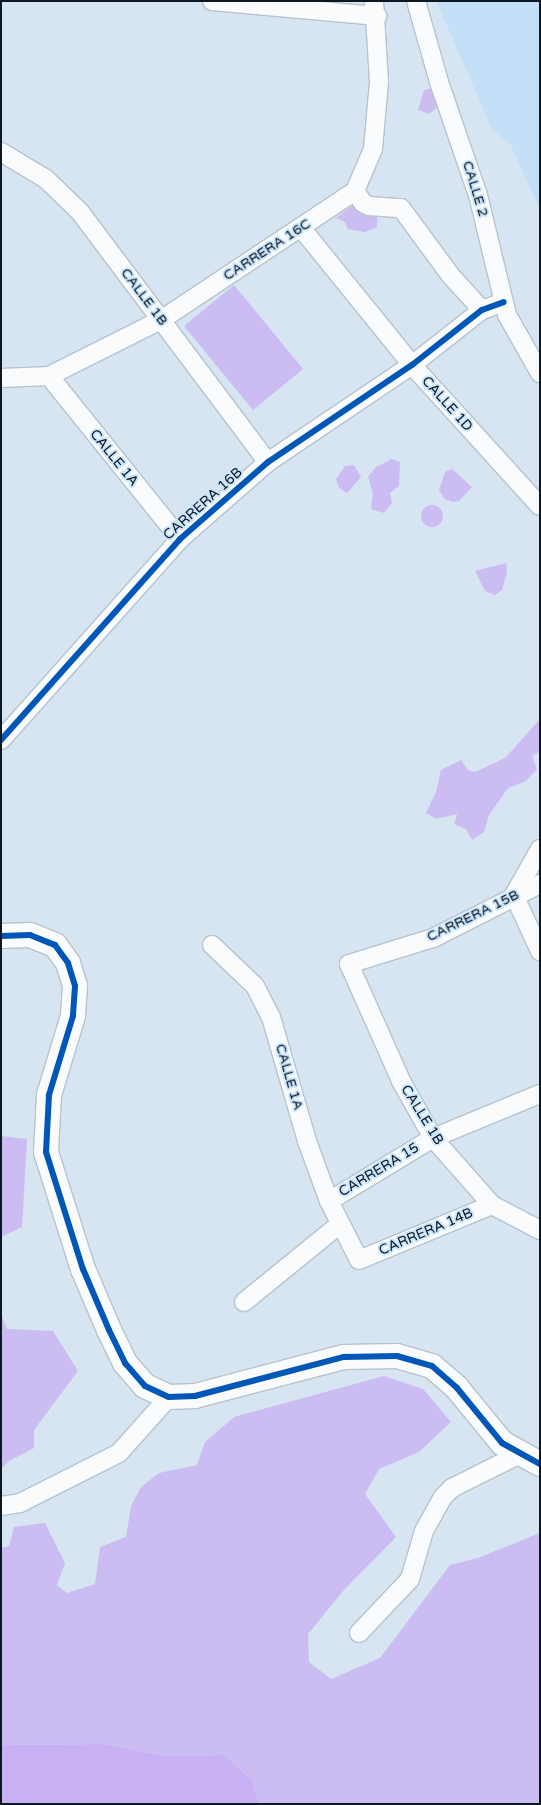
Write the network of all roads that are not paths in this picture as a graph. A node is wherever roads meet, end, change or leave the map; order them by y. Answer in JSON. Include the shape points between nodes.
{"nodes":[{"id":1,"x":212,"y":1,"type":"edge"},
{"id":2,"x":416,"y":1,"type":"edge"},
{"id":3,"x":376,"y":9,"type":"edge"},
{"id":4,"x":1,"y":152,"type":"edge"},
{"id":5,"x":355,"y":191,"type":"junction"},
{"id":6,"x":302,"y":229,"type":"junction"},
{"id":7,"x":504,"y":302,"type":"junction"},
{"id":8,"x":482,"y":310,"type":"junction"},
{"id":9,"x":161,"y":320,"type":"junction"},
{"id":10,"x":412,"y":365,"type":"junction"},
{"id":11,"x":540,"y":373,"type":"edge"},
{"id":12,"x":49,"y":376,"type":"junction"},
{"id":13,"x":1,"y":378,"type":"edge"},
{"id":14,"x":268,"y":462,"type":"junction"},
{"id":15,"x":540,"y":506,"type":"edge"},
{"id":16,"x":180,"y":539,"type":"junction"},
{"id":17,"x":1,"y":740,"type":"edge"},
{"id":18,"x":540,"y":849,"type":"edge"},
{"id":19,"x":540,"y":884,"type":"edge"},
{"id":20,"x":514,"y":895,"type":"junction"},
{"id":21,"x":1,"y":936,"type":"edge"},
{"id":22,"x":212,"y":945,"type":"dead end"},
{"id":23,"x":540,"y":950,"type":"edge"},
{"id":24,"x":349,"y":964,"type":"joint"},
{"id":25,"x":540,"y":1094,"type":"edge"},
{"id":26,"x":433,"y":1138,"type":"junction"},
{"id":27,"x":329,"y":1201,"type":"junction"},
{"id":28,"x":492,"y":1205,"type":"junction"},
{"id":29,"x":340,"y":1224,"type":"junction"},
{"id":30,"x":540,"y":1230,"type":"edge"},
{"id":31,"x":359,"y":1260,"type":"joint"},
{"id":32,"x":244,"y":1302,"type":"dead end"},
{"id":33,"x":169,"y":1398,"type":"junction"},
{"id":34,"x":518,"y":1454,"type":"junction"},
{"id":35,"x":540,"y":1464,"type":"edge"},
{"id":36,"x":1,"y":1506,"type":"edge"},
{"id":37,"x":360,"y":1633,"type":"dead end"}],
"edges":[{"from":1,"to":3,"type":"street"},
{"from":2,"to":7,"type":"street","name":"CALLE 2","via":[[439,82],[478,195]]},
{"from":3,"to":5,"type":"street","via":[[379,82],[373,149]]},
{"from":4,"to":9,"type":"street","name":"CALLE 1B","via":[[46,179],[80,212]]},
{"from":5,"to":6,"type":"street","name":"CARRERA 16C"},
{"from":5,"to":8,"type":"street","via":[[363,204],[401,208],[451,276]]},
{"from":6,"to":9,"type":"street","name":"CARRERA 16C","via":[[263,250]]},
{"from":6,"to":10,"type":"street","name":"CALLE 1D"},
{"from":7,"to":8,"type":"street","name":"CARRERA 16B"},
{"from":7,"to":11,"type":"street","name":"CALLE 2","via":[[507,315]]},
{"from":8,"to":10,"type":"street","name":"CARRERA 16B"},
{"from":9,"to":12,"type":"street","name":"CARRERA 16C"},
{"from":9,"to":14,"type":"street","name":"CALLE 1B"},
{"from":10,"to":14,"type":"street","name":"CARRERA 16B"},
{"from":10,"to":15,"type":"street","name":"CALLE 1D"},
{"from":12,"to":13,"type":"street","name":"CARRERA 16C"},
{"from":12,"to":16,"type":"street","name":"CALLE 1A"},
{"from":14,"to":16,"type":"street","name":"CARRERA 16B"},
{"from":16,"to":17,"type":"street","name":"CARRERA 16B"},
{"from":18,"to":20,"type":"street"},
{"from":19,"to":20,"type":"street","name":"CARRERA 15B"},
{"from":20,"to":23,"type":"street"},
{"from":20,"to":24,"type":"street","name":"CARRERA 15B","via":[[433,938]]},
{"from":21,"to":33,"type":"street","via":[[30,936],[55,945],[68,963],[75,986],[72,1016],[49,1095],[46,1152],[82,1269],[125,1363],[146,1386]]},
{"from":22,"to":27,"type":"street","name":"CALLE 1A","via":[[255,986],[271,1017],[307,1141]]},
{"from":24,"to":26,"type":"street","name":"CALLE 1B","via":[[401,1081]]},
{"from":25,"to":26,"type":"street","name":"CARRERA 15"},
{"from":26,"to":27,"type":"street","name":"CARRERA 15"},
{"from":26,"to":28,"type":"street","name":"CALLE 1B"},
{"from":27,"to":29,"type":"street","name":"CALLE 1A"},
{"from":28,"to":30,"type":"street","name":"CALLE 1B"},
{"from":28,"to":31,"type":"street","name":"CARRERA 14B"},
{"from":29,"to":31,"type":"street","name":"CALLE 1A"},
{"from":29,"to":32,"type":"street"},
{"from":33,"to":34,"type":"street","via":[[195,1396],[344,1358],[398,1356],[432,1366],[457,1388],[502,1443]]},
{"from":33,"to":36,"type":"street","via":[[119,1453],[20,1503]]},
{"from":34,"to":35,"type":"street"},
{"from":34,"to":37,"type":"street","via":[[452,1488],[443,1497],[424,1531],[410,1578]]}]}
